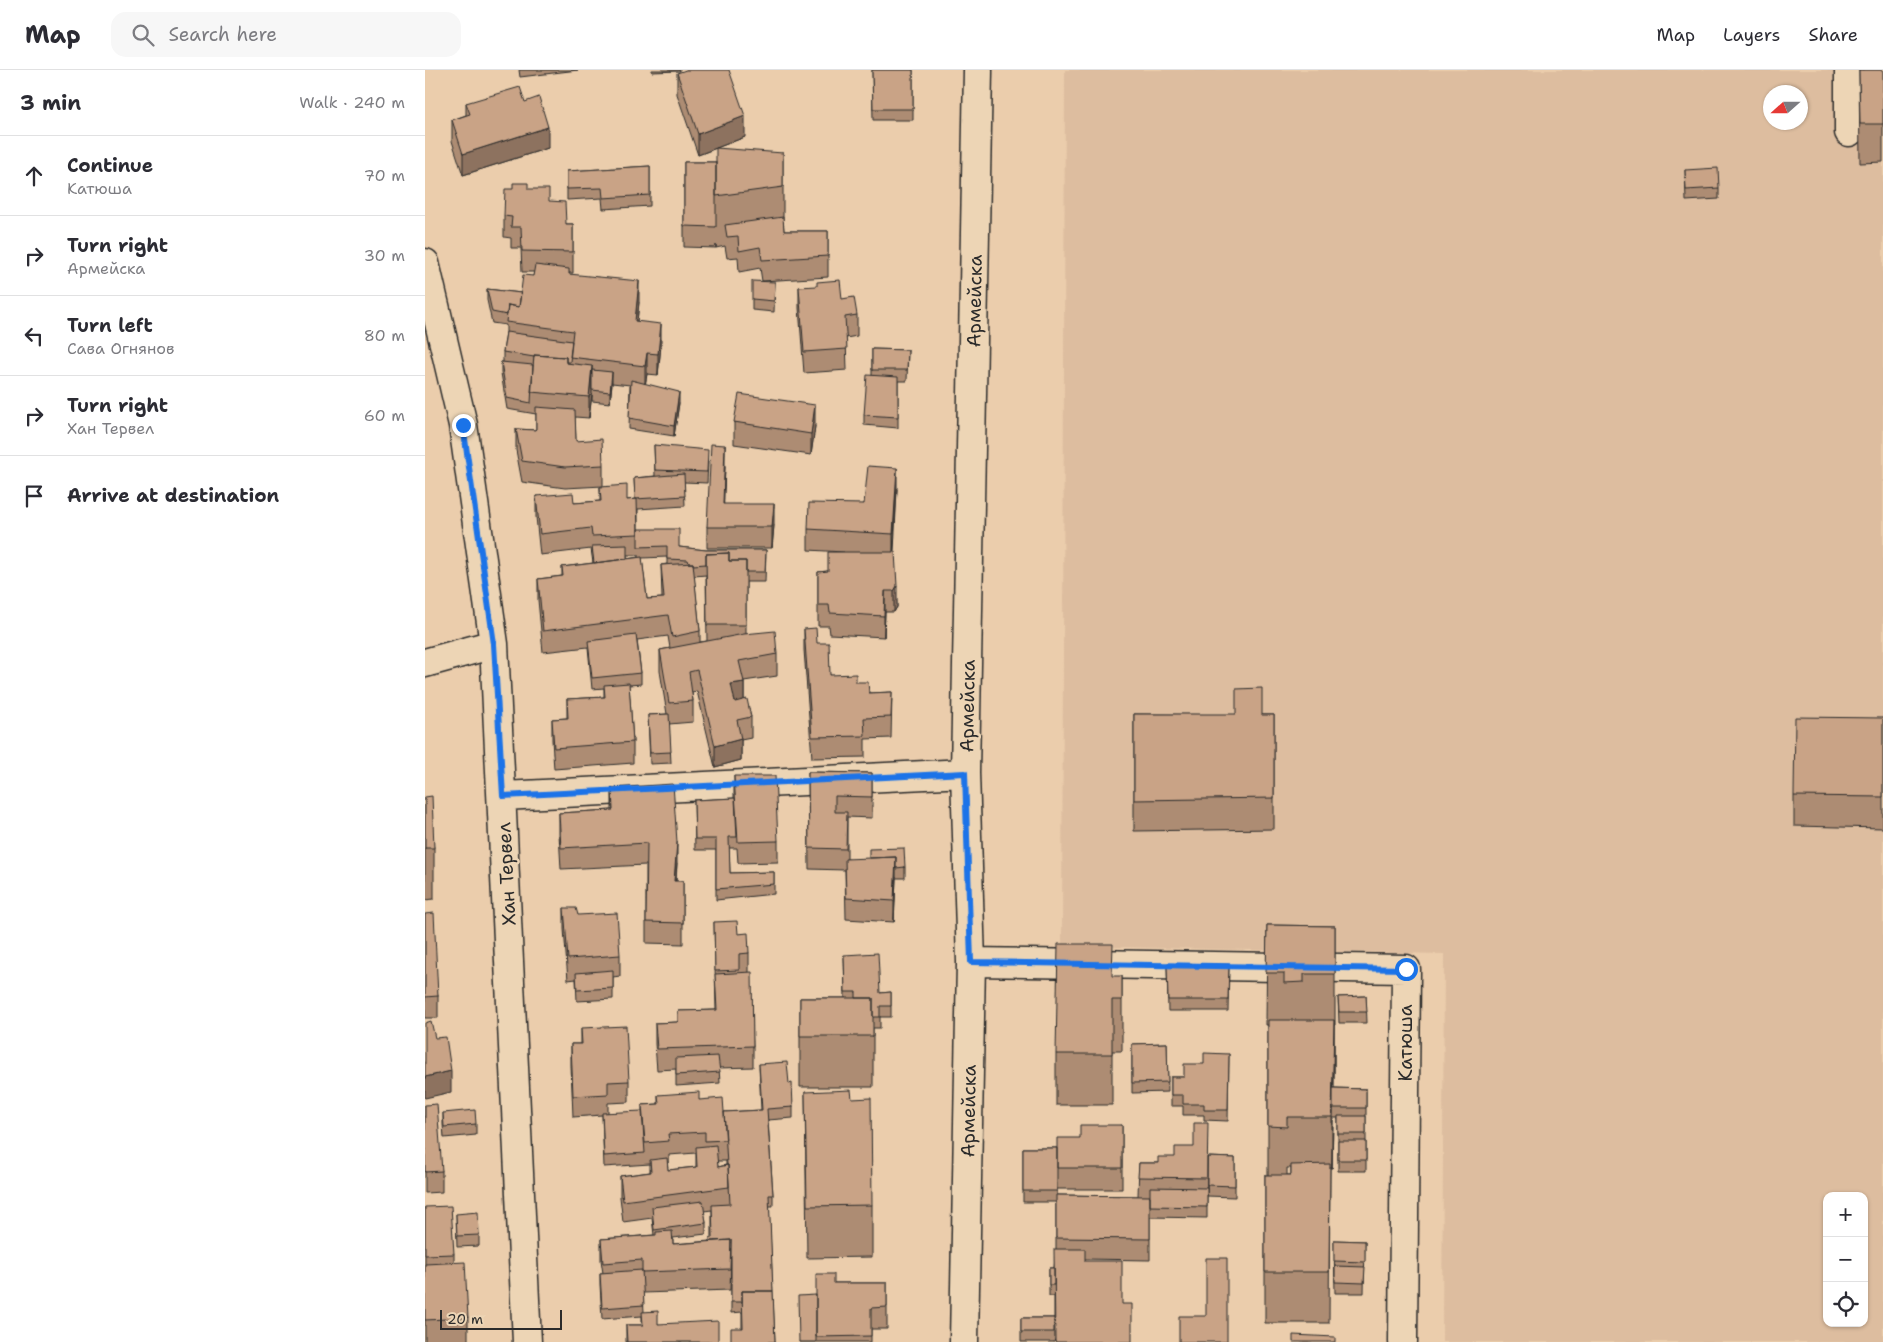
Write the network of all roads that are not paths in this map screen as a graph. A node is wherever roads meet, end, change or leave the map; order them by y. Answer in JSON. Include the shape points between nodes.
{"nodes":[{"id":1,"x":978,"y":70,"type":"edge"},
{"id":2,"x":1849,"y":70,"type":"edge"},
{"id":3,"x":1849,"y":132,"type":"dead end"},
{"id":4,"x":425,"y":263,"type":"edge"},
{"id":5,"x":494,"y":644,"type":"junction"},
{"id":6,"x":425,"y":664,"type":"edge"},
{"id":7,"x":965,"y":773,"type":"junction"},
{"id":8,"x":503,"y":796,"type":"junction"},
{"id":9,"x":971,"y":962,"type":"junction"},
{"id":10,"x":527,"y":1342,"type":"edge"},
{"id":11,"x":964,"y":1342,"type":"edge"},
{"id":12,"x":1403,"y":1342,"type":"edge"}],
"edges":[{"from":1,"to":7,"type":"street","name":"Армейска"},
{"from":2,"to":3,"type":"street"},
{"from":4,"to":5,"type":"street","name":"Хан Тервел","via":[[463,425]]},
{"from":5,"to":6,"type":"street"},
{"from":5,"to":8,"type":"street","name":"Хан Тервел"},
{"from":7,"to":8,"type":"street"},
{"from":7,"to":9,"type":"street","name":"Армейска"},
{"from":8,"to":10,"type":"street","name":"Хан Тервел"},
{"from":9,"to":11,"type":"street","name":"Армейска"},
{"from":9,"to":12,"type":"street","name":"Катюша","via":[[1406,969]]}]}
